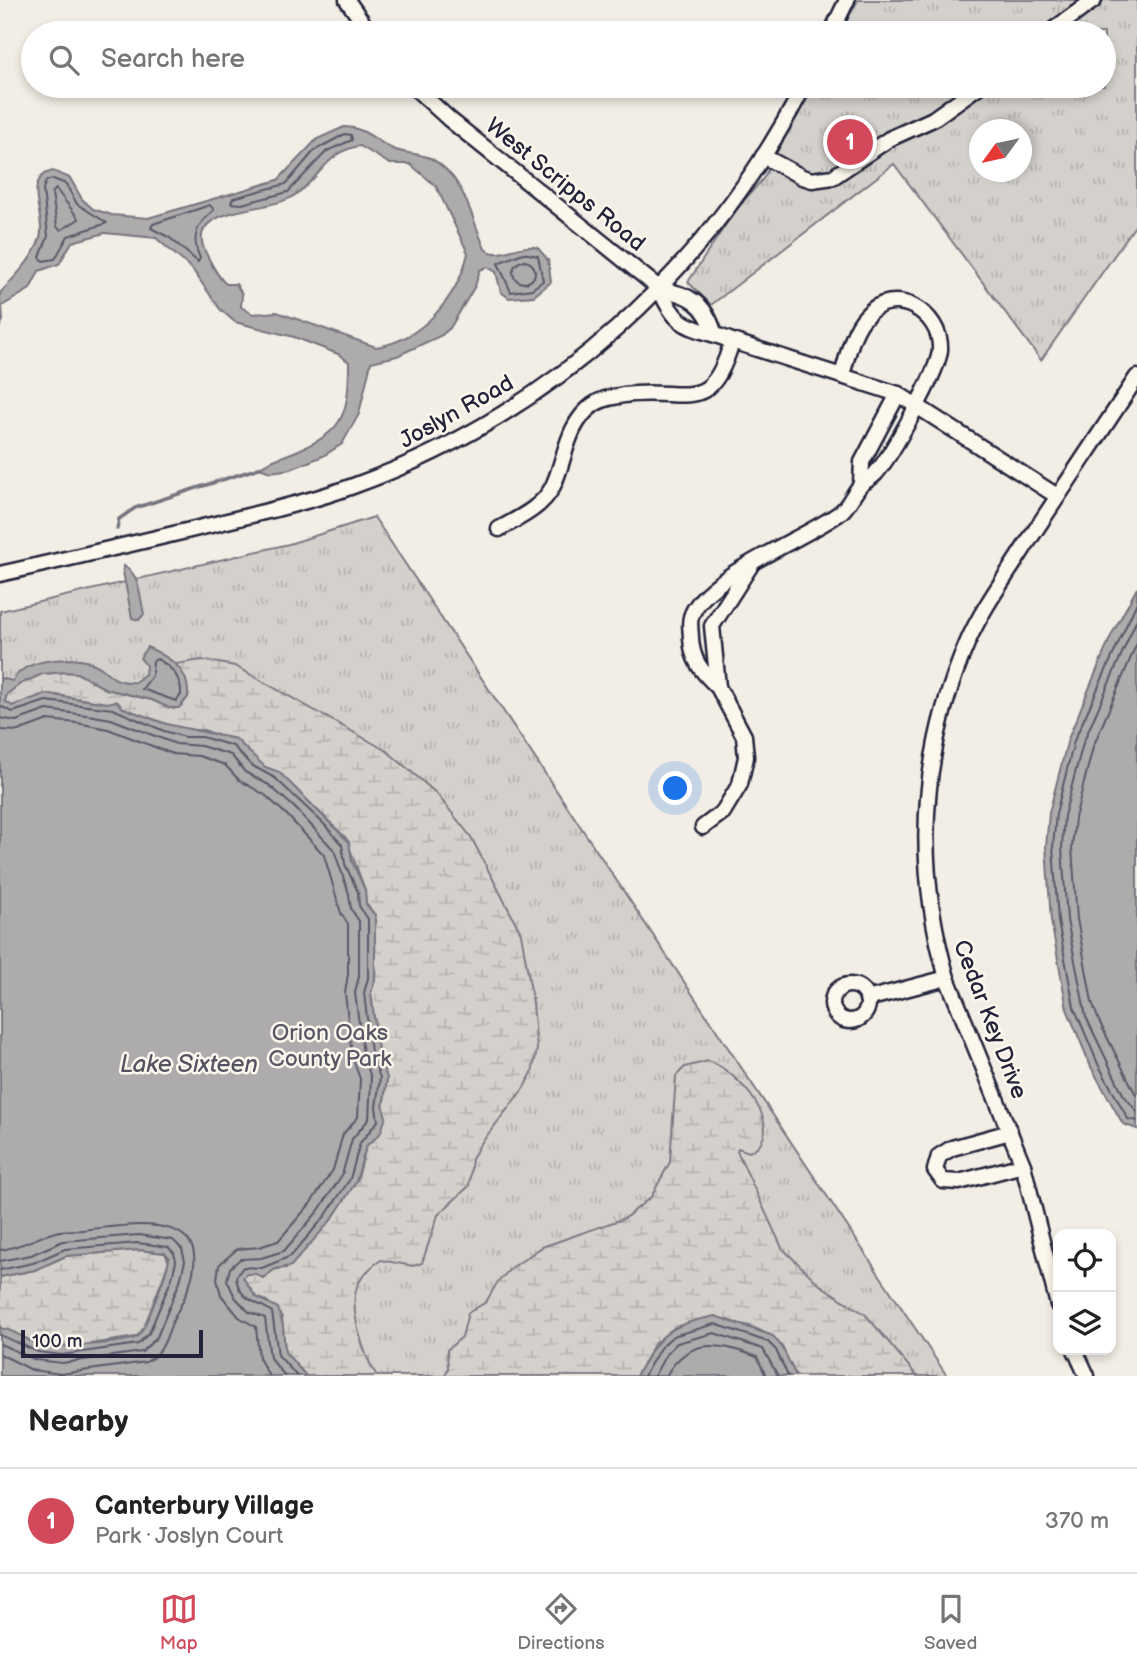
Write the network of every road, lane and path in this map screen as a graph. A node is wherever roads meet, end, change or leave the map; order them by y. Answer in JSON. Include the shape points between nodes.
{"nodes":[{"id":1,"x":347,"y":0,"type":"edge"},
{"id":2,"x":847,"y":0,"type":"edge"},
{"id":3,"x":1094,"y":0,"type":"edge"},
{"id":4,"x":362,"y":21,"type":"edge"},
{"id":5,"x":837,"y":21,"type":"edge"},
{"id":6,"x":1065,"y":21,"type":"edge"},
{"id":7,"x":426,"y":98,"type":"edge"},
{"id":8,"x":797,"y":98,"type":"edge"},
{"id":9,"x":962,"y":98,"type":"edge"},
{"id":10,"x":763,"y":156,"type":"junction"},
{"id":11,"x":660,"y":289,"type":"junction"},
{"id":12,"x":714,"y":332,"type":"junction"},
{"id":13,"x":732,"y":341,"type":"junction"},
{"id":14,"x":842,"y":374,"type":"junction"},
{"id":15,"x":1137,"y":377,"type":"edge"},
{"id":16,"x":898,"y":394,"type":"junction"},
{"id":17,"x":917,"y":403,"type":"junction"},
{"id":18,"x":861,"y":484,"type":"junction"},
{"id":19,"x":1057,"y":496,"type":"junction"},
{"id":20,"x":499,"y":529,"type":"dead end"},
{"id":21,"x":752,"y":564,"type":"junction"},
{"id":22,"x":0,"y":574,"type":"edge"},
{"id":23,"x":718,"y":687,"type":"junction"},
{"id":24,"x":703,"y":827,"type":"dead end"},
{"id":25,"x":947,"y":978,"type":"junction"},
{"id":26,"x":867,"y":999,"type":"dead end"},
{"id":27,"x":1010,"y":1132,"type":"junction"},
{"id":28,"x":1023,"y":1165,"type":"junction"},
{"id":29,"x":1055,"y":1292,"type":"edge"},
{"id":30,"x":1077,"y":1355,"type":"edge"},
{"id":31,"x":1087,"y":1376,"type":"edge"}],
"edges":[{"from":1,"to":4,"type":"street"},
{"from":2,"to":5,"type":"street"},
{"from":3,"to":6,"type":"street"},
{"from":7,"to":11,"type":"street","name":"West Scripps Road"},
{"from":8,"to":10,"type":"street","name":"Joslyn Road"},
{"from":9,"to":10,"type":"street","via":[[833,177],[803,177]]},
{"from":10,"to":11,"type":"street","name":"Joslyn Road","via":[[718,222]]},
{"from":11,"to":12,"type":"street","name":"West Scripps Road","via":[[669,312],[692,330]]},
{"from":11,"to":12,"type":"street","name":"West Scripps Road","via":[[685,293],[708,312]]},
{"from":11,"to":22,"type":"street","name":"Joslyn Road","via":[[607,339],[528,399],[477,430],[392,471],[247,516]]},
{"from":12,"to":13,"type":"street","name":"West Scripps Road"},
{"from":13,"to":14,"type":"street","name":"West Scripps Road"},
{"from":13,"to":20,"type":"street","via":[[725,367],[712,386],[696,395],[633,394],[593,405],[567,439],[553,486],[544,499]]},
{"from":14,"to":16,"type":"street","name":"West Scripps Road"},
{"from":14,"to":17,"type":"street","via":[[866,315],[887,302],[916,307],[931,320],[940,351]]},
{"from":15,"to":19,"type":"street","name":"Cedar Key Drive"},
{"from":16,"to":17,"type":"street","name":"West Scripps Road"},
{"from":16,"to":18,"type":"street","via":[[862,462]]},
{"from":17,"to":18,"type":"street","via":[[876,473]]},
{"from":17,"to":19,"type":"street","name":"West Scripps Road"},
{"from":18,"to":21,"type":"street","via":[[844,510]]},
{"from":19,"to":25,"type":"street","name":"Cedar Key Drive","via":[[969,639],[932,757],[925,846],[932,910]]},
{"from":21,"to":23,"type":"street","via":[[712,626]]},
{"from":21,"to":23,"type":"street","via":[[721,581],[700,600],[690,618],[691,654]]},
{"from":23,"to":24,"type":"street","via":[[744,736],[746,757],[740,784],[723,812]]},
{"from":25,"to":26,"type":"street"},
{"from":25,"to":27,"type":"street","name":"Cedar Key Drive"},
{"from":27,"to":28,"type":"street","name":"Cedar Key Drive"},
{"from":27,"to":28,"type":"street","via":[[952,1148],[939,1156],[935,1170],[943,1181],[959,1182]]},
{"from":28,"to":29,"type":"street","name":"Cedar Key Drive"},
{"from":30,"to":31,"type":"street"}]}
